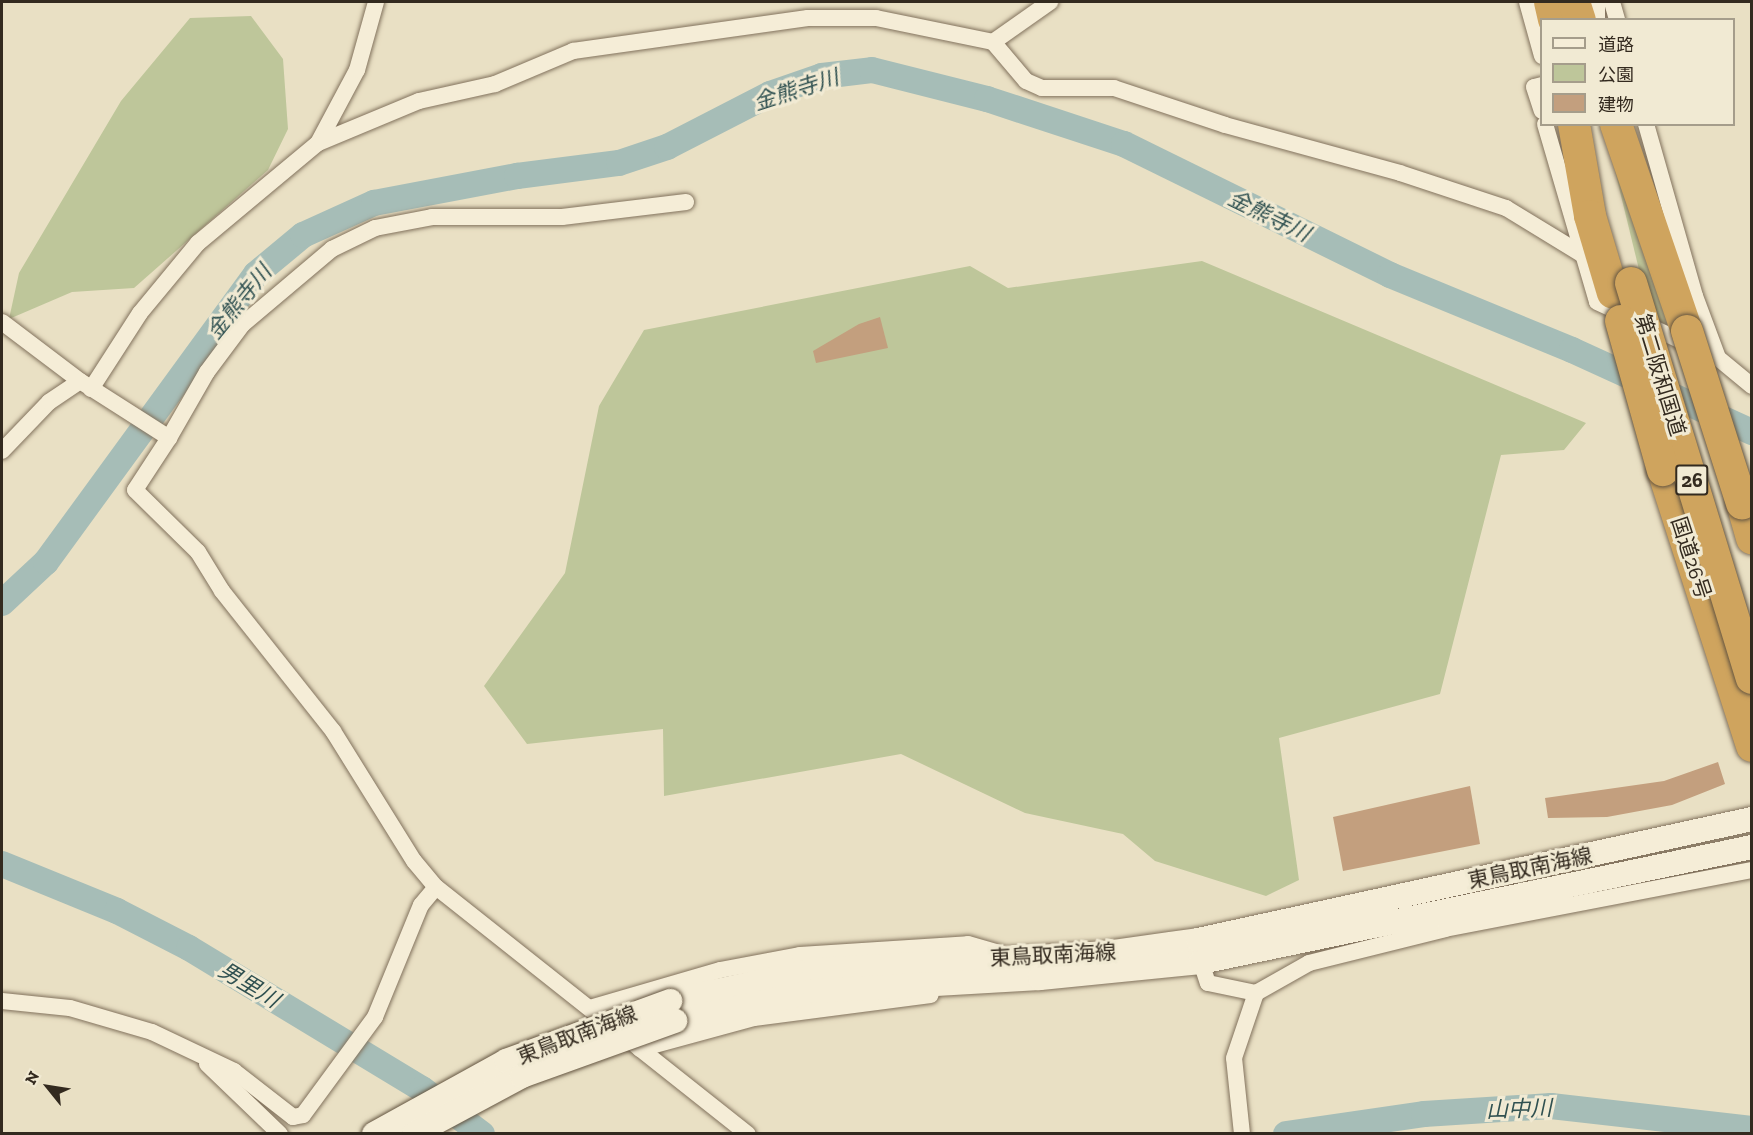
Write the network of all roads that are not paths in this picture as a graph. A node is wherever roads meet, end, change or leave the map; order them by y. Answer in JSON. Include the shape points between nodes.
{"nodes":[{"id":1,"x":376,"y":2,"type":"edge"},
{"id":2,"x":1050,"y":2,"type":"edge"},
{"id":3,"x":1527,"y":2,"type":"edge"},
{"id":4,"x":1550,"y":2,"type":"edge"},
{"id":5,"x":1572,"y":2,"type":"edge"},
{"id":6,"x":1597,"y":2,"type":"edge"},
{"id":7,"x":1612,"y":2,"type":"edge"},
{"id":8,"x":1554,"y":18,"type":"edge"},
{"id":9,"x":1574,"y":18,"type":"edge"},
{"id":10,"x":1579,"y":18,"type":"edge"},
{"id":11,"x":1597,"y":18,"type":"edge"},
{"id":12,"x":1616,"y":18,"type":"edge"},
{"id":13,"x":993,"y":42,"type":"junction"},
{"id":14,"x":1540,"y":49,"type":"edge"},
{"id":15,"x":1540,"y":86,"type":"edge"},
{"id":16,"x":1540,"y":105,"type":"edge"},
{"id":17,"x":1546,"y":126,"type":"edge"},
{"id":18,"x":1618,"y":126,"type":"edge"},
{"id":19,"x":1647,"y":126,"type":"edge"},
{"id":20,"x":1578,"y":127,"type":"edge"},
{"id":21,"x":318,"y":143,"type":"junction"},
{"id":22,"x":686,"y":202,"type":"dead end"},
{"id":23,"x":1583,"y":255,"type":"junction"},
{"id":24,"x":1622,"y":288,"type":"junction"},
{"id":25,"x":2,"y":322,"type":"edge"},
{"id":26,"x":1718,"y":358,"type":"junction"},
{"id":27,"x":1752,"y":386,"type":"edge"},
{"id":28,"x":89,"y":387,"type":"junction"},
{"id":29,"x":165,"y":436,"type":"junction"},
{"id":30,"x":2,"y":451,"type":"edge"},
{"id":31,"x":1752,"y":539,"type":"edge"},
{"id":32,"x":1752,"y":678,"type":"edge"},
{"id":33,"x":1752,"y":746,"type":"edge"},
{"id":34,"x":1752,"y":819,"type":"edge"},
{"id":35,"x":1752,"y":847,"type":"edge"},
{"id":36,"x":1752,"y":870,"type":"edge"},
{"id":37,"x":436,"y":887,"type":"junction"},
{"id":38,"x":1016,"y":957,"type":"junction"},
{"id":39,"x":1201,"y":962,"type":"junction"},
{"id":40,"x":1040,"y":978,"type":"junction"},
{"id":41,"x":1256,"y":993,"type":"junction"},
{"id":42,"x":2,"y":1001,"type":"edge"},
{"id":43,"x":590,"y":1008,"type":"junction"},
{"id":44,"x":673,"y":1011,"type":"junction"},
{"id":45,"x":640,"y":1049,"type":"junction"},
{"id":46,"x":198,"y":1055,"type":"junction"},
{"id":47,"x":280,"y":1134,"type":"edge"},
{"id":48,"x":374,"y":1134,"type":"edge"},
{"id":49,"x":414,"y":1134,"type":"edge"},
{"id":50,"x":748,"y":1134,"type":"edge"},
{"id":51,"x":1242,"y":1134,"type":"edge"}],
"edges":[{"from":1,"to":21,"type":"street","via":[[357,70]]},
{"from":2,"to":13,"type":"street"},
{"from":3,"to":14,"type":"street"},
{"from":4,"to":8,"type":"highway"},
{"from":5,"to":9,"type":"highway"},
{"from":5,"to":10,"type":"highway"},
{"from":6,"to":11,"type":"street"},
{"from":7,"to":12,"type":"street"},
{"from":13,"to":21,"type":"street","via":[[876,18],[808,18],[707,29],[573,51],[495,84],[419,101]]},
{"from":13,"to":23,"type":"street","via":[[1026,81],[1042,88],[1114,88],[1225,125],[1400,173],[1506,208]]},
{"from":15,"to":16,"type":"street","via":[[1534,87]]},
{"from":17,"to":23,"type":"street"},
{"from":18,"to":31,"type":"highway","number":"26","bridge":true},
{"from":19,"to":26,"type":"street","via":[[1695,296]]},
{"from":20,"to":24,"type":"highway","name":"第二阪和国道","number":"26","via":[[1609,209]]},
{"from":20,"to":24,"type":"highway","name":"国道26号","number":"26","via":[[1590,216]]},
{"from":21,"to":28,"type":"street","via":[[198,243],[140,313]]},
{"from":22,"to":29,"type":"street","via":[[562,217],[432,217],[375,228],[332,249],[278,290],[242,325]]},
{"from":23,"to":26,"type":"street","via":[[1597,302]]},
{"from":24,"to":32,"type":"highway","name":"第二阪和国道","number":"26","bridge":true},
{"from":24,"to":33,"type":"highway","name":"国道26号","number":"26","bridge":true,"via":[[1663,470]]},
{"from":25,"to":28,"type":"street"},
{"from":26,"to":27,"type":"street"},
{"from":28,"to":29,"type":"street"},
{"from":28,"to":30,"type":"street","via":[[49,402]]},
{"from":29,"to":37,"type":"street","via":[[135,490],[198,552],[222,591],[333,731],[414,861]]},
{"from":34,"to":38,"type":"main road","name":"東鳥取南海線","via":[[1198,940],[1107,953]]},
{"from":35,"to":39,"type":"main road","name":"東鳥取南海線"},
{"from":36,"to":41,"type":"street","via":[[1445,929],[1309,963]]},
{"from":37,"to":43,"type":"street"},
{"from":37,"to":46,"type":"street","via":[[421,905],[375,1017],[321,1096],[303,1115],[293,1117],[234,1071]]},
{"from":38,"to":43,"type":"street","via":[[968,944],[800,955],[720,970]]},
{"from":38,"to":44,"type":"main road","name":"東鳥取南海線","via":[[814,970]]},
{"from":39,"to":40,"type":"main road","name":"東鳥取南海線"},
{"from":39,"to":41,"type":"street","via":[[1208,983]]},
{"from":40,"to":44,"type":"main road","name":"東鳥取南海線","via":[[814,991]]},
{"from":40,"to":45,"type":"street","via":[[754,1018]]},
{"from":41,"to":51,"type":"street","via":[[1234,1058]]},
{"from":42,"to":46,"type":"street","via":[[70,1008],[112,1018]]},
{"from":43,"to":45,"type":"street"},
{"from":44,"to":48,"type":"main road","name":"東鳥取南海線","bridge":true,"via":[[506,1061]]},
{"from":44,"to":49,"type":"main road","name":"東鳥取南海線","bridge":true,"via":[[522,1076]]},
{"from":45,"to":50,"type":"street"},
{"from":46,"to":47,"type":"street"}]}
